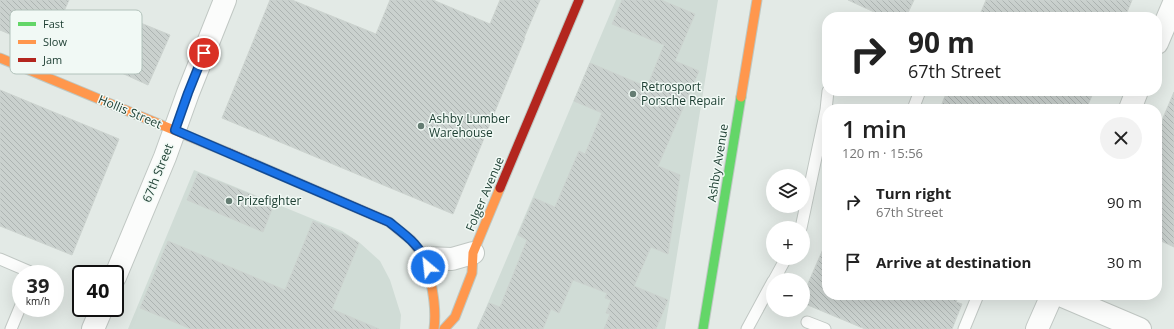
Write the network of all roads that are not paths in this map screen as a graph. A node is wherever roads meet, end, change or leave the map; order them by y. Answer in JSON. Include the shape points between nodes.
{"nodes":[{"id":1,"x":225,"y":0,"type":"edge"},
{"id":2,"x":579,"y":0,"type":"edge"},
{"id":3,"x":757,"y":0,"type":"edge"},
{"id":4,"x":1174,"y":3,"type":"edge"},
{"id":5,"x":1162,"y":38,"type":"edge"},
{"id":6,"x":0,"y":58,"type":"edge"},
{"id":7,"x":10,"y":62,"type":"edge"},
{"id":8,"x":39,"y":74,"type":"edge"},
{"id":9,"x":822,"y":128,"type":"edge"},
{"id":10,"x":175,"y":130,"type":"junction"},
{"id":11,"x":802,"y":221,"type":"edge"},
{"id":12,"x":473,"y":253,"type":"junction"},
{"id":13,"x":426,"y":258,"type":"junction"},
{"id":14,"x":0,"y":259,"type":"edge"},
{"id":15,"x":14,"y":265,"type":"edge"},
{"id":16,"x":120,"y":265,"type":"edge"},
{"id":17,"x":766,"y":294,"type":"edge"},
{"id":18,"x":976,"y":300,"type":"edge"},
{"id":19,"x":1050,"y":300,"type":"edge"},
{"id":20,"x":1072,"y":300,"type":"edge"},
{"id":21,"x":16,"y":317,"type":"edge"},
{"id":22,"x":98,"y":317,"type":"edge"},
{"id":23,"x":807,"y":322,"type":"dead end"},
{"id":24,"x":11,"y":329,"type":"edge"},
{"id":25,"x":93,"y":329,"type":"edge"},
{"id":26,"x":434,"y":329,"type":"edge"},
{"id":27,"x":444,"y":329,"type":"edge"},
{"id":28,"x":703,"y":329,"type":"edge"},
{"id":29,"x":747,"y":329,"type":"edge"},
{"id":30,"x":825,"y":329,"type":"edge"},
{"id":31,"x":964,"y":329,"type":"edge"},
{"id":32,"x":1038,"y":329,"type":"edge"},
{"id":33,"x":1140,"y":329,"type":"edge"}],
"edges":[{"from":1,"to":10,"type":"street","name":"67th Street"},
{"from":2,"to":12,"type":"street","name":"Folger Avenue"},
{"from":3,"to":28,"type":"street","name":"Ashby Avenue"},
{"from":4,"to":5,"type":"street"},
{"from":6,"to":7,"type":"street","name":"Hollis Street"},
{"from":8,"to":10,"type":"street","name":"Hollis Street"},
{"from":9,"to":11,"type":"lane"},
{"from":10,"to":13,"type":"street","name":"Hollis Street","via":[[389,222],[411,240]]},
{"from":10,"to":16,"type":"street","name":"67th Street"},
{"from":12,"to":13,"type":"street","via":[[452,259]]},
{"from":12,"to":27,"type":"street","name":"Folger Avenue","via":[[472,273],[455,317]]},
{"from":13,"to":26,"type":"street","name":"Hollis Street","via":[[436,315]]},
{"from":14,"to":15,"type":"lane"},
{"from":17,"to":29,"type":"lane"},
{"from":18,"to":31,"type":"lane"},
{"from":19,"to":32,"type":"street"},
{"from":20,"to":33,"type":"street"},
{"from":21,"to":24,"type":"lane"},
{"from":22,"to":25,"type":"street"},
{"from":23,"to":30,"type":"lane"}]}
